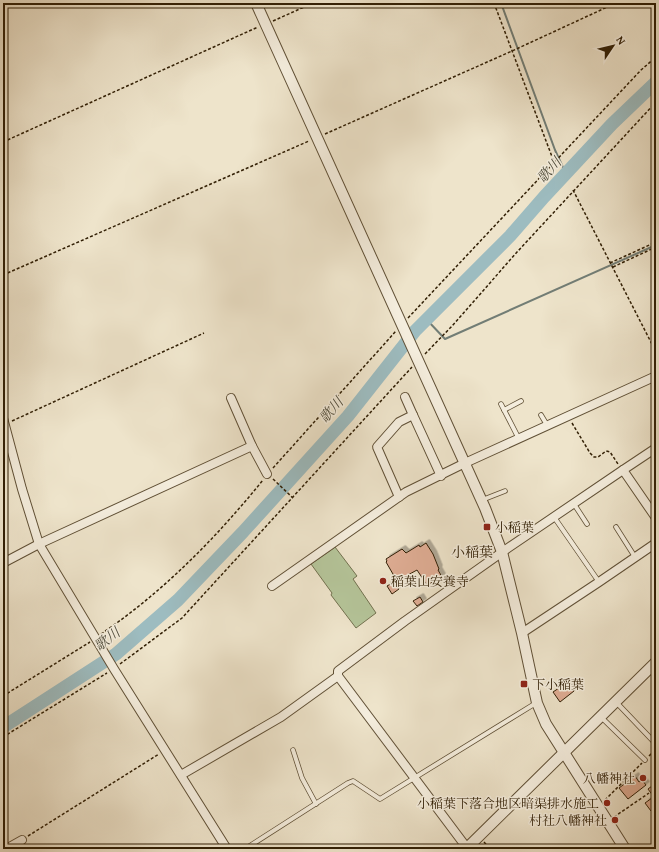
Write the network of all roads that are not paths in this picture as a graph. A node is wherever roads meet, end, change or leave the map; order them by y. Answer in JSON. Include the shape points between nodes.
{"nodes":[{"id":1,"x":6,"y":3,"type":"edge"},
{"id":2,"x":256,"y":3,"type":"edge"},
{"id":3,"x":3,"y":4,"type":"edge"},
{"id":4,"x":656,"y":376,"type":"edge"},
{"id":5,"x":405,"y":397,"type":"dead end"},
{"id":6,"x":231,"y":398,"type":"dead end"},
{"id":7,"x":521,"y":401,"type":"dead end"},
{"id":8,"x":501,"y":404,"type":"dead end"},
{"id":9,"x":504,"y":410,"type":"junction"},
{"id":10,"x":413,"y":415,"type":"junction"},
{"id":11,"x":542,"y":415,"type":"dead end"},
{"id":12,"x":4,"y":421,"type":"edge"},
{"id":13,"x":547,"y":426,"type":"junction"},
{"id":14,"x":519,"y":439,"type":"junction"},
{"id":15,"x":252,"y":446,"type":"junction"},
{"id":16,"x":656,"y":448,"type":"edge"},
{"id":17,"x":465,"y":463,"type":"junction"},
{"id":18,"x":623,"y":470,"type":"junction"},
{"id":19,"x":268,"y":474,"type":"road end"},
{"id":20,"x":441,"y":476,"type":"junction"},
{"id":21,"x":505,"y":491,"type":"dead end"},
{"id":22,"x":399,"y":497,"type":"junction"},
{"id":23,"x":482,"y":500,"type":"junction"},
{"id":24,"x":574,"y":504,"type":"junction"},
{"id":25,"x":553,"y":517,"type":"junction"},
{"id":26,"x":656,"y":518,"type":"edge"},
{"id":27,"x":587,"y":524,"type":"dead end"},
{"id":28,"x":616,"y":527,"type":"dead end"},
{"id":29,"x":39,"y":544,"type":"junction"},
{"id":30,"x":656,"y":544,"type":"edge"},
{"id":31,"x":502,"y":552,"type":"junction"},
{"id":32,"x":635,"y":557,"type":"junction"},
{"id":33,"x":3,"y":563,"type":"edge"},
{"id":34,"x":599,"y":582,"type":"junction"},
{"id":35,"x":272,"y":586,"type":"dead end"},
{"id":36,"x":522,"y":633,"type":"junction"},
{"id":37,"x":656,"y":662,"type":"edge"},
{"id":38,"x":338,"y":676,"type":"junction"},
{"id":39,"x":616,"y":702,"type":"junction"},
{"id":40,"x":537,"y":703,"type":"junction"},
{"id":41,"x":601,"y":717,"type":"junction"},
{"id":42,"x":656,"y":744,"type":"edge"},
{"id":43,"x":293,"y":750,"type":"dead end"},
{"id":44,"x":564,"y":752,"type":"junction"},
{"id":45,"x":645,"y":760,"type":"road end"},
{"id":46,"x":181,"y":775,"type":"junction"},
{"id":47,"x":416,"y":778,"type":"junction"},
{"id":48,"x":316,"y":804,"type":"junction"},
{"id":49,"x":22,"y":840,"type":"road end"},
{"id":50,"x":6,"y":849,"type":"edge"},
{"id":51,"x":227,"y":849,"type":"edge"},
{"id":52,"x":245,"y":849,"type":"edge"},
{"id":53,"x":467,"y":849,"type":"edge"},
{"id":54,"x":625,"y":849,"type":"edge"}],
"edges":[{"from":1,"to":3,"type":"street"},
{"from":2,"to":17,"type":"street"},
{"from":4,"to":13,"type":"street"},
{"from":5,"to":10,"type":"street"},
{"from":6,"to":15,"type":"street"},
{"from":7,"to":9,"type":"lane"},
{"from":8,"to":9,"type":"lane"},
{"from":9,"to":14,"type":"lane"},
{"from":10,"to":20,"type":"street","via":[[424,446]]},
{"from":10,"to":22,"type":"street","via":[[399,422],[377,447]]},
{"from":11,"to":13,"type":"lane"},
{"from":12,"to":29,"type":"street"},
{"from":13,"to":14,"type":"street"},
{"from":14,"to":17,"type":"street"},
{"from":15,"to":19,"type":"street"},
{"from":15,"to":29,"type":"street"},
{"from":16,"to":18,"type":"street"},
{"from":17,"to":20,"type":"street"},
{"from":17,"to":23,"type":"street"},
{"from":18,"to":24,"type":"street"},
{"from":18,"to":26,"type":"street"},
{"from":20,"to":22,"type":"street"},
{"from":21,"to":23,"type":"lane"},
{"from":22,"to":35,"type":"street"},
{"from":23,"to":31,"type":"street"},
{"from":24,"to":25,"type":"street"},
{"from":24,"to":27,"type":"lane"},
{"from":25,"to":31,"type":"street"},
{"from":25,"to":34,"type":"lane"},
{"from":28,"to":32,"type":"lane"},
{"from":29,"to":33,"type":"street"},
{"from":29,"to":46,"type":"street"},
{"from":30,"to":32,"type":"street"},
{"from":31,"to":36,"type":"street"},
{"from":31,"to":38,"type":"street","via":[[338,671]]},
{"from":32,"to":34,"type":"street"},
{"from":34,"to":36,"type":"street"},
{"from":36,"to":40,"type":"street"},
{"from":37,"to":39,"type":"street"},
{"from":38,"to":46,"type":"street","via":[[281,717]]},
{"from":38,"to":47,"type":"street"},
{"from":39,"to":41,"type":"street"},
{"from":39,"to":42,"type":"lane"},
{"from":40,"to":44,"type":"street","via":[[546,724]]},
{"from":40,"to":47,"type":"lane"},
{"from":41,"to":44,"type":"street"},
{"from":41,"to":45,"type":"lane"},
{"from":43,"to":48,"type":"lane","via":[[302,778]]},
{"from":44,"to":53,"type":"street"},
{"from":44,"to":54,"type":"street"},
{"from":46,"to":51,"type":"street"},
{"from":47,"to":48,"type":"lane","via":[[380,799],[353,781]]},
{"from":47,"to":53,"type":"street"},
{"from":48,"to":52,"type":"lane"},
{"from":49,"to":50,"type":"street"}]}
